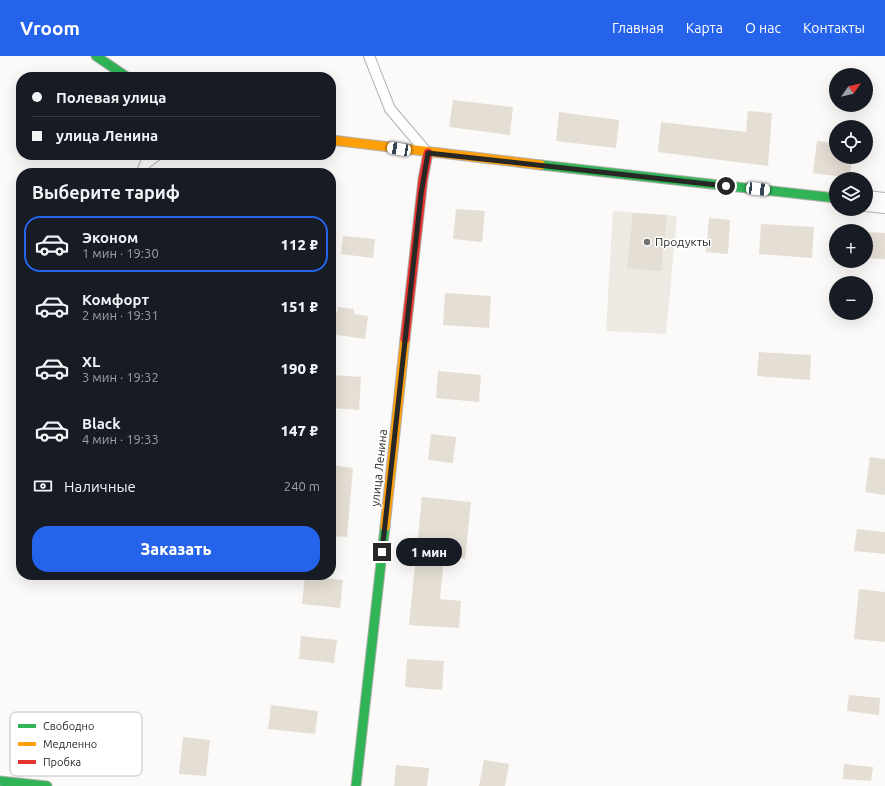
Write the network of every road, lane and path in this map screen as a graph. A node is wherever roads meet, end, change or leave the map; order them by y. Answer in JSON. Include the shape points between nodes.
{"nodes":[{"id":1,"x":96,"y":56,"type":"edge"},
{"id":2,"x":369,"y":56,"type":"edge"},
{"id":3,"x":120,"y":72,"type":"edge"},
{"id":4,"x":336,"y":140,"type":"edge"},
{"id":5,"x":428,"y":153,"type":"junction"},
{"id":6,"x":150,"y":160,"type":"edge"},
{"id":7,"x":144,"y":168,"type":"edge"},
{"id":8,"x":829,"y":197,"type":"edge"},
{"id":9,"x":873,"y":202,"type":"edge"},
{"id":10,"x":885,"y":203,"type":"edge"},
{"id":11,"x":0,"y":781,"type":"edge"},
{"id":12,"x":47,"y":786,"type":"edge"},
{"id":13,"x":356,"y":786,"type":"edge"}],
"edges":[{"from":1,"to":3,"type":"street"},
{"from":2,"to":5,"type":"lane","via":[[390,109]]},
{"from":4,"to":5,"type":"street"},
{"from":5,"to":8,"type":"street"},
{"from":5,"to":13,"type":"street","name":"улица Ленина","via":[[421,194]]},
{"from":6,"to":7,"type":"lane"},
{"from":9,"to":10,"type":"street"},
{"from":11,"to":12,"type":"street"}]}
